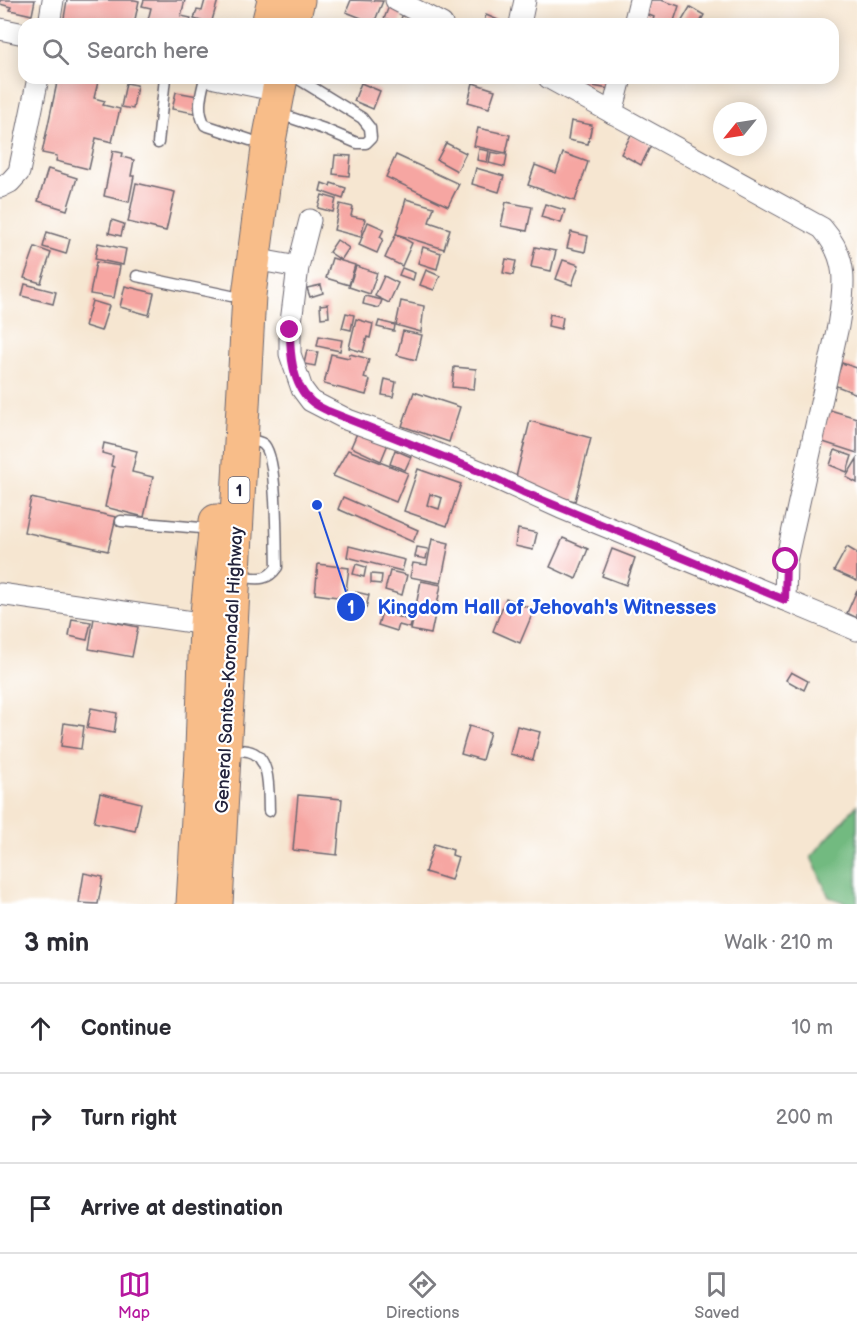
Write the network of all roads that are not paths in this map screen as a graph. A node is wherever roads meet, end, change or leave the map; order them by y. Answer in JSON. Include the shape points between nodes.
{"nodes":[{"id":1,"x":53,"y":0,"type":"edge"},
{"id":2,"x":274,"y":0,"type":"edge"},
{"id":3,"x":298,"y":0,"type":"edge"},
{"id":4,"x":396,"y":0,"type":"edge"},
{"id":5,"x":525,"y":0,"type":"edge"},
{"id":6,"x":640,"y":0,"type":"edge"},
{"id":7,"x":50,"y":18,"type":"edge"},
{"id":8,"x":270,"y":18,"type":"edge"},
{"id":9,"x":294,"y":18,"type":"edge"},
{"id":10,"x":430,"y":18,"type":"edge"},
{"id":11,"x":521,"y":18,"type":"edge"},
{"id":12,"x":636,"y":18,"type":"edge"},
{"id":13,"x":0,"y":29,"type":"edge"},
{"id":14,"x":18,"y":33,"type":"edge"},
{"id":15,"x":37,"y":84,"type":"edge"},
{"id":16,"x":164,"y":84,"type":"edge"},
{"id":17,"x":204,"y":84,"type":"edge"},
{"id":18,"x":255,"y":84,"type":"edge"},
{"id":19,"x":560,"y":84,"type":"edge"},
{"id":20,"x":619,"y":84,"type":"edge"},
{"id":21,"x":275,"y":87,"type":"edge"},
{"id":22,"x":612,"y":113,"type":"junction"},
{"id":23,"x":250,"y":140,"type":"junction"},
{"id":24,"x":158,"y":143,"type":"dead end"},
{"id":25,"x":0,"y":187,"type":"edge"},
{"id":26,"x":310,"y":220,"type":"dead end"},
{"id":27,"x":254,"y":259,"type":"junction"},
{"id":28,"x":298,"y":267,"type":"junction"},
{"id":29,"x":137,"y":276,"type":"dead end"},
{"id":30,"x":231,"y":296,"type":"junction"},
{"id":31,"x":242,"y":438,"type":"junction"},
{"id":32,"x":121,"y":521,"type":"dead end"},
{"id":33,"x":226,"y":531,"type":"junction"},
{"id":34,"x":233,"y":575,"type":"junction"},
{"id":35,"x":0,"y":594,"type":"edge"},
{"id":36,"x":785,"y":600,"type":"junction"},
{"id":37,"x":206,"y":624,"type":"junction"},
{"id":38,"x":857,"y":630,"type":"edge"},
{"id":39,"x":225,"y":750,"type":"junction"},
{"id":40,"x":269,"y":811,"type":"dead end"},
{"id":41,"x":193,"y":904,"type":"edge"},
{"id":42,"x":216,"y":904,"type":"edge"}],
"edges":[{"from":1,"to":7,"type":"street"},
{"from":2,"to":8,"type":"highway"},
{"from":3,"to":9,"type":"highway"},
{"from":4,"to":10,"type":"street"},
{"from":5,"to":11,"type":"street"},
{"from":6,"to":12,"type":"street"},
{"from":13,"to":14,"type":"street"},
{"from":15,"to":25,"type":"street","via":[[19,172]]},
{"from":16,"to":24,"type":"lane"},
{"from":17,"to":23,"type":"lane","via":[[199,105],[205,125]]},
{"from":18,"to":21,"type":"street"},
{"from":19,"to":22,"type":"street"},
{"from":20,"to":22,"type":"street"},
{"from":21,"to":21,"type":"lane","via":[[362,118],[370,128],[371,138],[366,143],[357,143],[324,129]]},
{"from":21,"to":23,"type":"highway","name":"General Santos-Koronadal Highway","number":"1"},
{"from":21,"to":27,"type":"highway","name":"General Santos-Koronadal Highway","number":"1"},
{"from":22,"to":36,"type":"street","via":[[822,228],[838,251],[843,291],[838,326],[786,561]]},
{"from":23,"to":30,"type":"highway","name":"General Santos-Koronadal Highway","number":"1"},
{"from":26,"to":28,"type":"street"},
{"from":27,"to":28,"type":"street"},
{"from":27,"to":31,"type":"highway","name":"General Santos-Koronadal Highway","number":"1"},
{"from":28,"to":36,"type":"street","via":[[290,354],[302,389],[311,401],[348,420]]},
{"from":29,"to":30,"type":"lane"},
{"from":30,"to":33,"type":"highway","name":"General Santos-Koronadal Highway","number":"1","via":[[220,435]]},
{"from":31,"to":33,"type":"highway","name":"General Santos-Koronadal Highway","number":"1"},
{"from":31,"to":34,"type":"lane","via":[[263,443],[270,453],[277,567],[265,579]]},
{"from":32,"to":33,"type":"lane"},
{"from":33,"to":34,"type":"highway","name":"General Santos-Koronadal Highway","number":"1"},
{"from":33,"to":37,"type":"highway","name":"General Santos-Koronadal Highway","number":"1"},
{"from":34,"to":39,"type":"highway","name":"General Santos-Koronadal Highway","number":"1"},
{"from":35,"to":37,"type":"street"},
{"from":36,"to":38,"type":"street"},
{"from":37,"to":41,"type":"highway","name":"General Santos-Koronadal Highway","number":"1"},
{"from":39,"to":40,"type":"lane","via":[[251,751],[260,758],[266,771]]},
{"from":39,"to":42,"type":"highway","name":"General Santos-Koronadal Highway","number":"1"}]}
